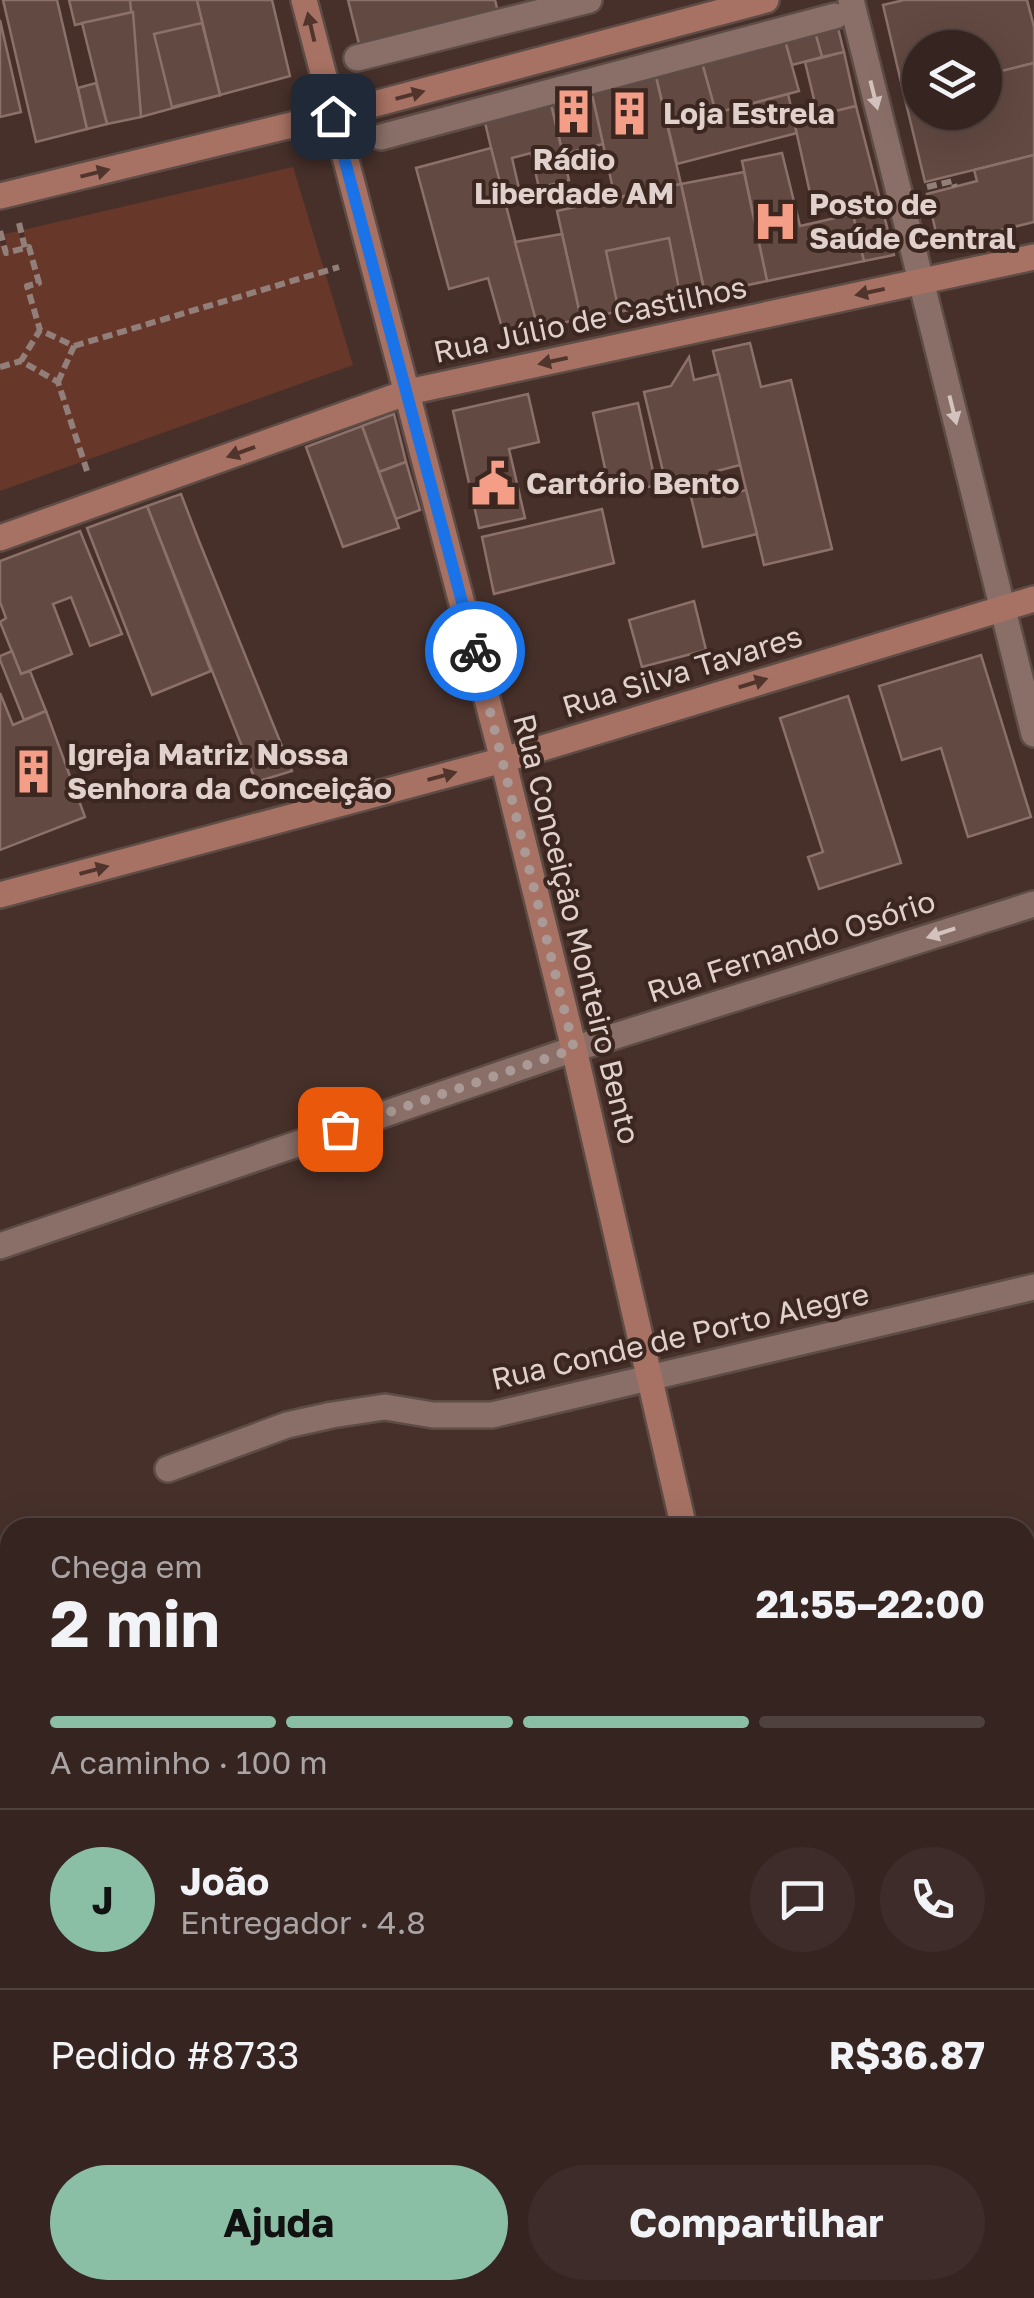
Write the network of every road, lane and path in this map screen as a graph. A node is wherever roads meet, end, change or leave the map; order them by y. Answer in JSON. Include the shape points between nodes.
{"nodes":[{"id":1,"x":304,"y":0,"type":"edge"},
{"id":2,"x":589,"y":0,"type":"edge"},
{"id":3,"x":766,"y":0,"type":"edge"},
{"id":4,"x":843,"y":8,"type":"edge"},
{"id":5,"x":358,"y":58,"type":"dead end"},
{"id":6,"x":333,"y":116,"type":"junction"},
{"id":7,"x":381,"y":137,"type":"dead end"},
{"id":8,"x":926,"y":187,"type":"dead end"},
{"id":9,"x":955,"y":187,"type":"dead end"},
{"id":10,"x":0,"y":196,"type":"edge"},
{"id":11,"x":19,"y":222,"type":"dead end"},
{"id":12,"x":0,"y":231,"type":"edge"},
{"id":13,"x":25,"y":248,"type":"junction"},
{"id":14,"x":1034,"y":257,"type":"edge"},
{"id":15,"x":339,"y":268,"type":"dead end"},
{"id":16,"x":920,"y":281,"type":"junction"},
{"id":17,"x":40,"y":330,"type":"junction"},
{"id":18,"x":74,"y":346,"type":"junction"},
{"id":19,"x":21,"y":361,"type":"junction"},
{"id":20,"x":0,"y":366,"type":"edge"},
{"id":21,"x":58,"y":382,"type":"junction"},
{"id":22,"x":408,"y":392,"type":"junction"},
{"id":23,"x":87,"y":471,"type":"dead end"},
{"id":24,"x":0,"y":538,"type":"edge"},
{"id":25,"x":1034,"y":599,"type":"edge"},
{"id":26,"x":1002,"y":607,"type":"junction"},
{"id":27,"x":1034,"y":734,"type":"edge"},
{"id":28,"x":503,"y":760,"type":"junction"},
{"id":29,"x":0,"y":895,"type":"edge"},
{"id":30,"x":1034,"y":904,"type":"edge"},
{"id":31,"x":574,"y":1049,"type":"junction"},
{"id":32,"x":0,"y":1246,"type":"edge"},
{"id":33,"x":1034,"y":1287,"type":"edge"},
{"id":34,"x":650,"y":1379,"type":"junction"},
{"id":35,"x":168,"y":1470,"type":"dead end"},
{"id":36,"x":682,"y":1518,"type":"edge"}],
"edges":[{"from":6,"to":1,"type":"street","name":"Rua Conceição Monteiro Bento","one_way":true},
{"from":2,"to":5,"type":"street"},
{"from":6,"to":3,"type":"street","one_way":true},
{"from":4,"to":7,"type":"street"},
{"from":4,"to":16,"type":"street","one_way":true},
{"from":10,"to":6,"type":"street","one_way":true},
{"from":6,"to":22,"type":"street","name":"Rua Conceição Monteiro Bento"},
{"from":8,"to":9,"type":"path","via":[[953,181]]},
{"from":11,"to":13,"type":"path"},
{"from":12,"to":13,"type":"path","via":[[6,254]]},
{"from":13,"to":17,"type":"path","via":[[30,247],[39,283],[27,286]]},
{"from":14,"to":16,"type":"street","name":"Rua Júlio de Castilhos"},
{"from":15,"to":18,"type":"path"},
{"from":16,"to":22,"type":"street","name":"Rua Júlio de Castilhos","one_way":true},
{"from":16,"to":26,"type":"street","one_way":true},
{"from":17,"to":18,"type":"path"},
{"from":17,"to":19,"type":"path"},
{"from":18,"to":21,"type":"path"},
{"from":19,"to":20,"type":"path"},
{"from":19,"to":21,"type":"path"},
{"from":21,"to":23,"type":"path"},
{"from":22,"to":24,"type":"street","name":"Rua Júlio de Castilhos","one_way":true},
{"from":22,"to":28,"type":"street","name":"Rua Conceição Monteiro Bento"},
{"from":25,"to":26,"type":"street","name":"Rua Silva Tavares"},
{"from":26,"to":27,"type":"street"},
{"from":28,"to":26,"type":"street","name":"Rua Silva Tavares","one_way":true},
{"from":29,"to":28,"type":"street","name":"Rua Silva Tavares","one_way":true},
{"from":28,"to":31,"type":"street","name":"Rua Conceição Monteiro Bento"},
{"from":30,"to":31,"type":"street","name":"Rua Fernando Osório","one_way":true},
{"from":31,"to":32,"type":"street","name":"Rua Fernando Osório"},
{"from":31,"to":34,"type":"street","name":"Rua Conceição Monteiro Bento"},
{"from":33,"to":34,"type":"street","name":"Rua Conde de Porto Alegre"},
{"from":34,"to":35,"type":"street","name":"Rua Conde de Porto Alegre","via":[[492,1415],[385,1407],[332,1414]]},
{"from":34,"to":36,"type":"street","name":"Rua Conceição Monteiro Bento"}]}
